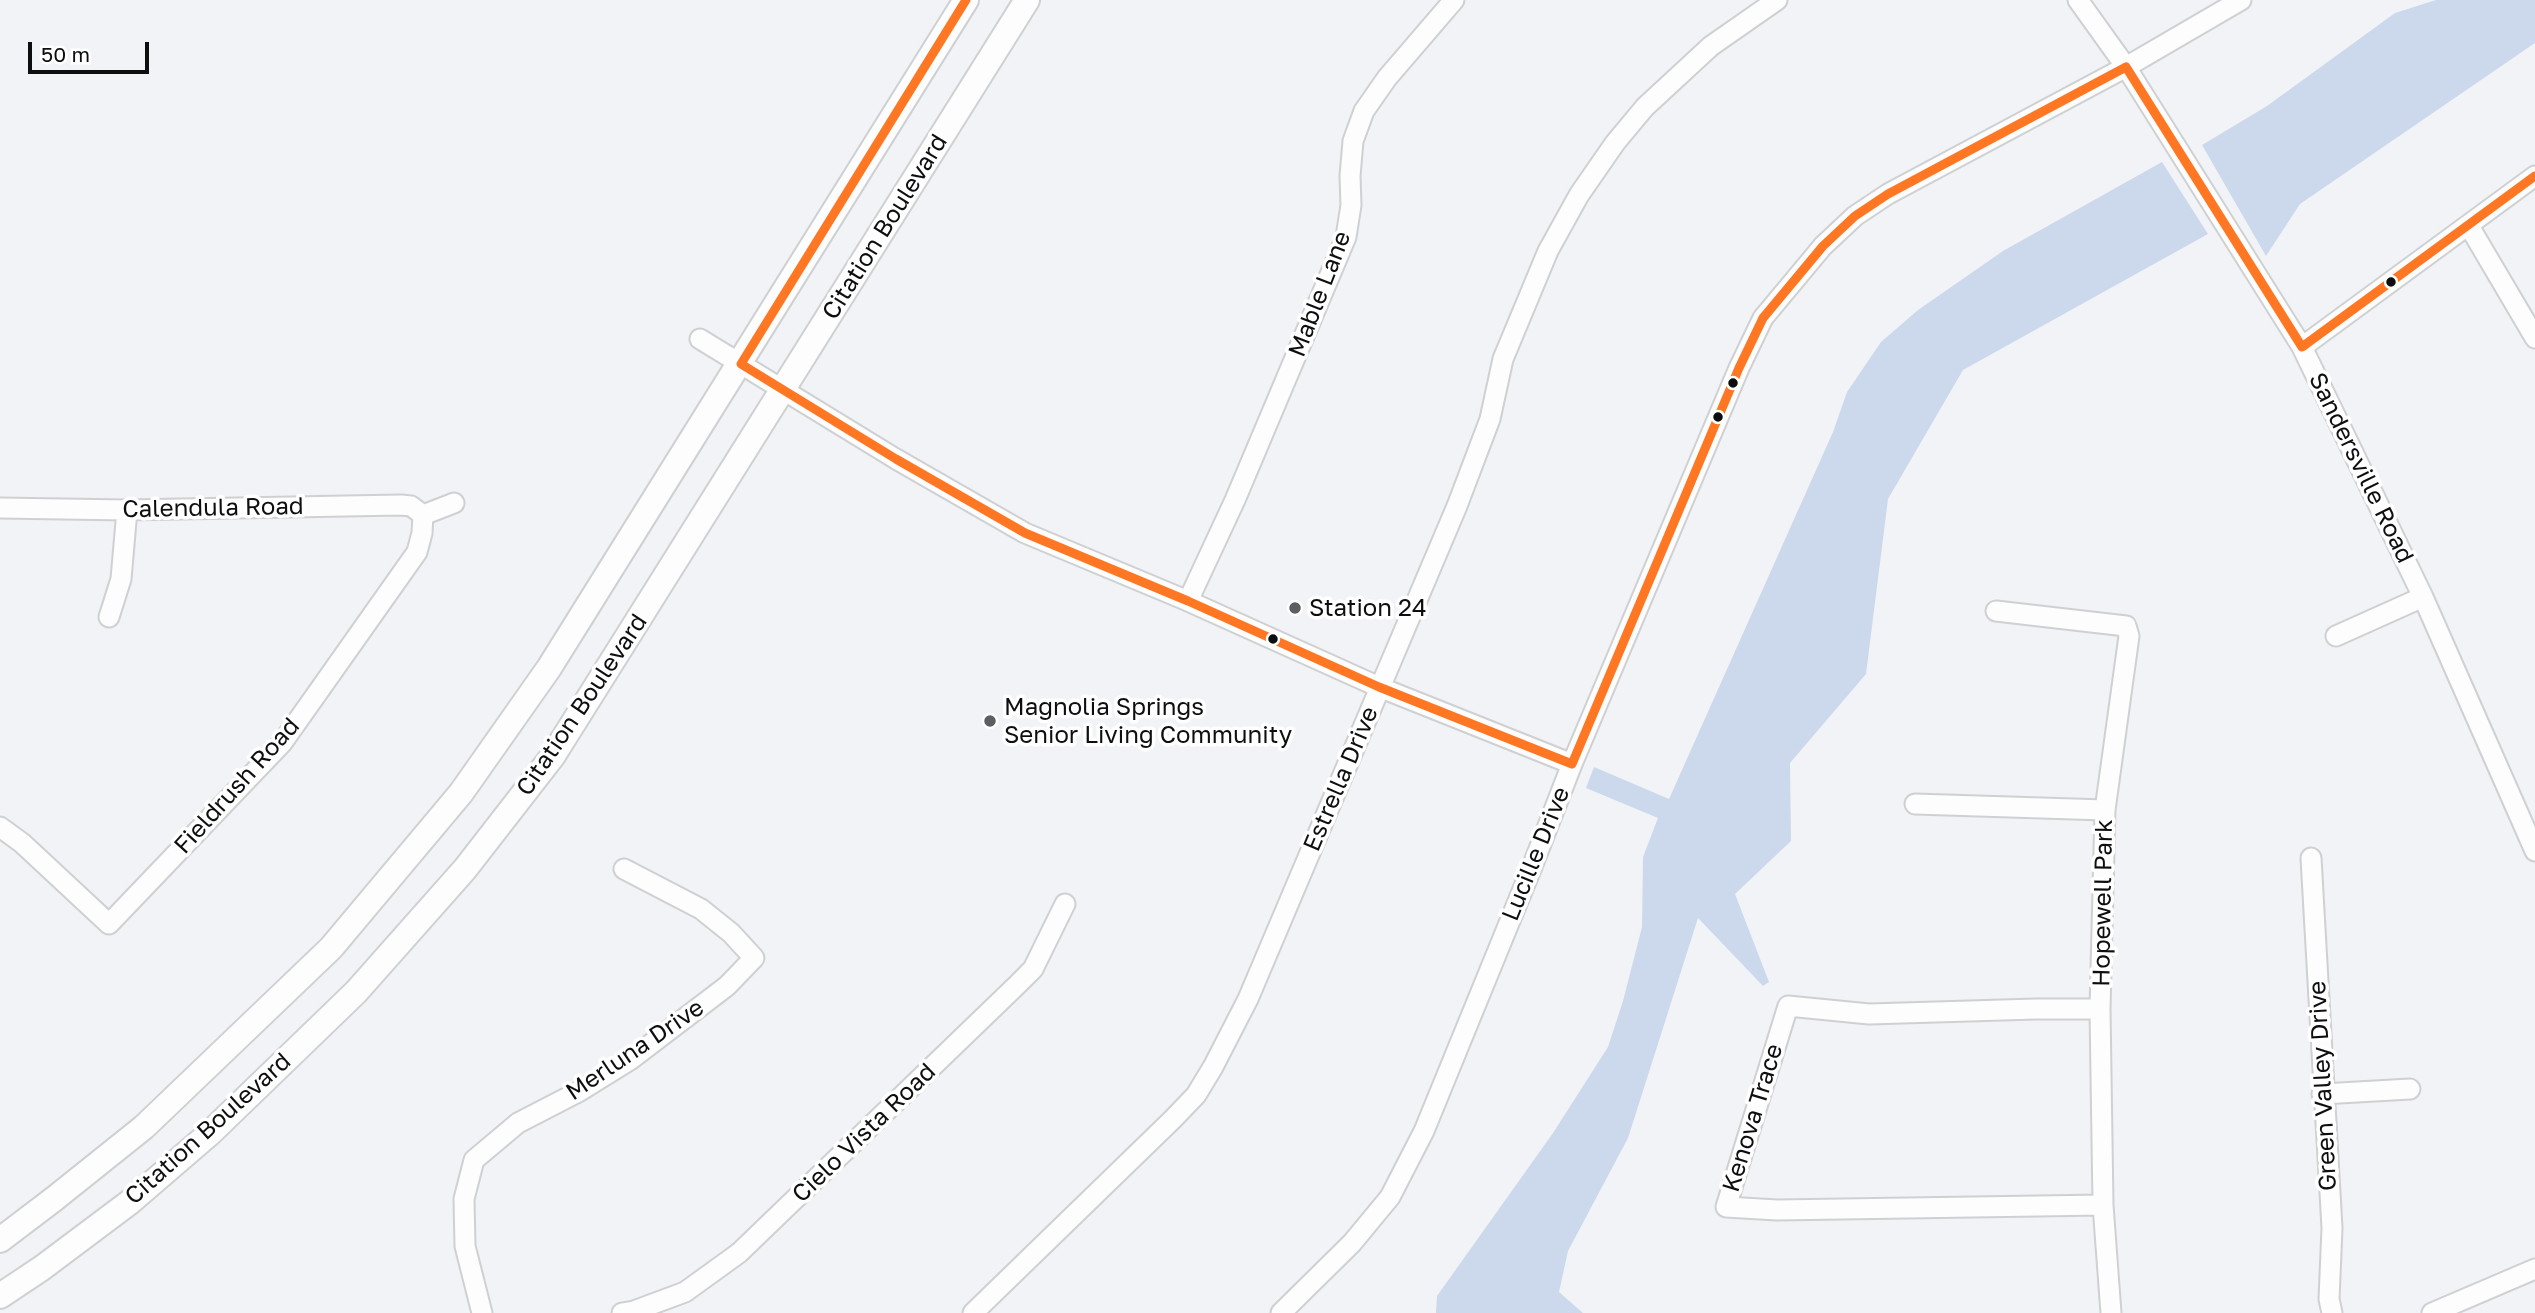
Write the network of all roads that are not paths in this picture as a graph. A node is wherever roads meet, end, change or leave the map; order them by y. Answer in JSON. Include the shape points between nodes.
{"nodes":[{"id":1,"x":966,"y":0,"type":"edge"},
{"id":2,"x":1027,"y":0,"type":"edge"},
{"id":3,"x":1454,"y":0,"type":"edge"},
{"id":4,"x":1777,"y":0,"type":"edge"},
{"id":5,"x":2078,"y":0,"type":"edge"},
{"id":6,"x":2241,"y":0,"type":"edge"},
{"id":7,"x":2126,"y":67,"type":"junction"},
{"id":8,"x":2535,"y":176,"type":"edge"},
{"id":9,"x":2469,"y":226,"type":"junction"},
{"id":10,"x":2535,"y":338,"type":"edge"},
{"id":11,"x":700,"y":339,"type":"dead end"},
{"id":12,"x":2302,"y":346,"type":"junction"},
{"id":13,"x":741,"y":364,"type":"junction"},
{"id":14,"x":784,"y":389,"type":"junction"},
{"id":15,"x":454,"y":503,"type":"dead end"},
{"id":16,"x":0,"y":508,"type":"edge"},
{"id":17,"x":127,"y":510,"type":"junction"},
{"id":18,"x":423,"y":515,"type":"junction"},
{"id":19,"x":2423,"y":597,"type":"junction"},
{"id":20,"x":1188,"y":601,"type":"junction"},
{"id":21,"x":1996,"y":611,"type":"dead end"},
{"id":22,"x":109,"y":617,"type":"dead end"},
{"id":23,"x":2336,"y":636,"type":"dead end"},
{"id":24,"x":1379,"y":687,"type":"junction"},
{"id":25,"x":1572,"y":764,"type":"junction"},
{"id":26,"x":1915,"y":804,"type":"dead end"},
{"id":27,"x":2105,"y":810,"type":"junction"},
{"id":28,"x":0,"y":827,"type":"edge"},
{"id":29,"x":2535,"y":851,"type":"edge"},
{"id":30,"x":2311,"y":858,"type":"dead end"},
{"id":31,"x":624,"y":869,"type":"dead end"},
{"id":32,"x":1065,"y":904,"type":"dead end"},
{"id":33,"x":2100,"y":1009,"type":"junction"},
{"id":34,"x":2410,"y":1089,"type":"dead end"},
{"id":35,"x":2322,"y":1094,"type":"junction"},
{"id":36,"x":2103,"y":1205,"type":"junction"},
{"id":37,"x":0,"y":1240,"type":"edge"},
{"id":38,"x":2535,"y":1269,"type":"edge"},
{"id":39,"x":0,"y":1296,"type":"edge"},
{"id":40,"x":668,"y":1307,"type":"edge"},
{"id":41,"x":482,"y":1313,"type":"edge"},
{"id":42,"x":622,"y":1313,"type":"edge"},
{"id":43,"x":973,"y":1313,"type":"edge"},
{"id":44,"x":1281,"y":1313,"type":"edge"},
{"id":45,"x":2111,"y":1313,"type":"edge"},
{"id":46,"x":2332,"y":1313,"type":"edge"},
{"id":47,"x":2432,"y":1313,"type":"edge"}],
"edges":[{"from":1,"to":13,"type":"main road","name":"Citation Boulevard"},
{"from":2,"to":14,"type":"main road","name":"Citation Boulevard"},
{"from":3,"to":20,"type":"street","name":"Mable Lane","via":[[1364,111],[1353,141],[1346,237]]},
{"from":4,"to":24,"type":"street","name":"Estrella Drive","via":[[1711,46],[1646,107],[1580,195],[1548,251],[1503,359],[1490,419],[1475,459]]},
{"from":5,"to":7,"type":"street","name":"Sandersville Road"},
{"from":6,"to":7,"type":"street","name":"Lucille Drive"},
{"from":7,"to":12,"type":"street","name":"Sandersville Road"},
{"from":7,"to":25,"type":"street","name":"Lucille Drive","via":[[1888,194],[1855,216],[1793,279],[1763,317],[1739,369]]},
{"from":8,"to":9,"type":"street"},
{"from":9,"to":10,"type":"street"},
{"from":9,"to":12,"type":"street"},
{"from":11,"to":13,"type":"street"},
{"from":12,"to":19,"type":"street","name":"Sandersville Road"},
{"from":13,"to":14,"type":"street"},
{"from":13,"to":37,"type":"main road","name":"Citation Boulevard","via":[[549,668],[461,793],[331,948],[144,1126]]},
{"from":14,"to":20,"type":"street","via":[[1025,533]]},
{"from":14,"to":39,"type":"main road","name":"Citation Boulevard","via":[[552,757],[465,869],[356,992],[209,1134],[130,1202]]},
{"from":15,"to":18,"type":"street"},
{"from":16,"to":17,"type":"street","name":"Calendula Road"},
{"from":17,"to":18,"type":"street","name":"Calendula Road","via":[[401,505]]},
{"from":17,"to":22,"type":"street","via":[[121,579]]},
{"from":18,"to":28,"type":"street","name":"Fieldrush Road","via":[[417,552],[282,743],[110,924]]},
{"from":19,"to":23,"type":"street"},
{"from":19,"to":29,"type":"street","name":"Sandersville Road"},
{"from":20,"to":24,"type":"street"},
{"from":21,"to":27,"type":"street","name":"Hopewell Park","via":[[2126,626],[2129,636]]},
{"from":24,"to":25,"type":"street"},
{"from":24,"to":43,"type":"street","name":"Estrella Drive","via":[[1248,999],[1196,1095]]},
{"from":25,"to":44,"type":"street","name":"Lucille Drive","via":[[1424,1131],[1390,1197],[1352,1243]]},
{"from":26,"to":27,"type":"street"},
{"from":27,"to":33,"type":"street","name":"Hopewell Park"},
{"from":30,"to":35,"type":"street","name":"Green Valley Drive"},
{"from":31,"to":41,"type":"street","name":"Merluna Drive","via":[[701,909],[754,958],[727,986],[630,1060],[518,1124],[474,1160],[464,1199],[464,1246]]},
{"from":32,"to":40,"type":"street","name":"Cielo Vista Road","via":[[1033,969],[739,1253]]},
{"from":33,"to":36,"type":"street","name":"Hopewell Park"},
{"from":33,"to":36,"type":"street","name":"Kenova Trace","via":[[1869,1014],[1788,1006],[1726,1207]]},
{"from":34,"to":35,"type":"street"},
{"from":35,"to":46,"type":"street","name":"Green Valley Drive","via":[[2332,1228]]},
{"from":36,"to":45,"type":"street","name":"Hopewell Park"},
{"from":38,"to":47,"type":"street"},
{"from":40,"to":42,"type":"street","name":"Cielo Vista Road"}]}
